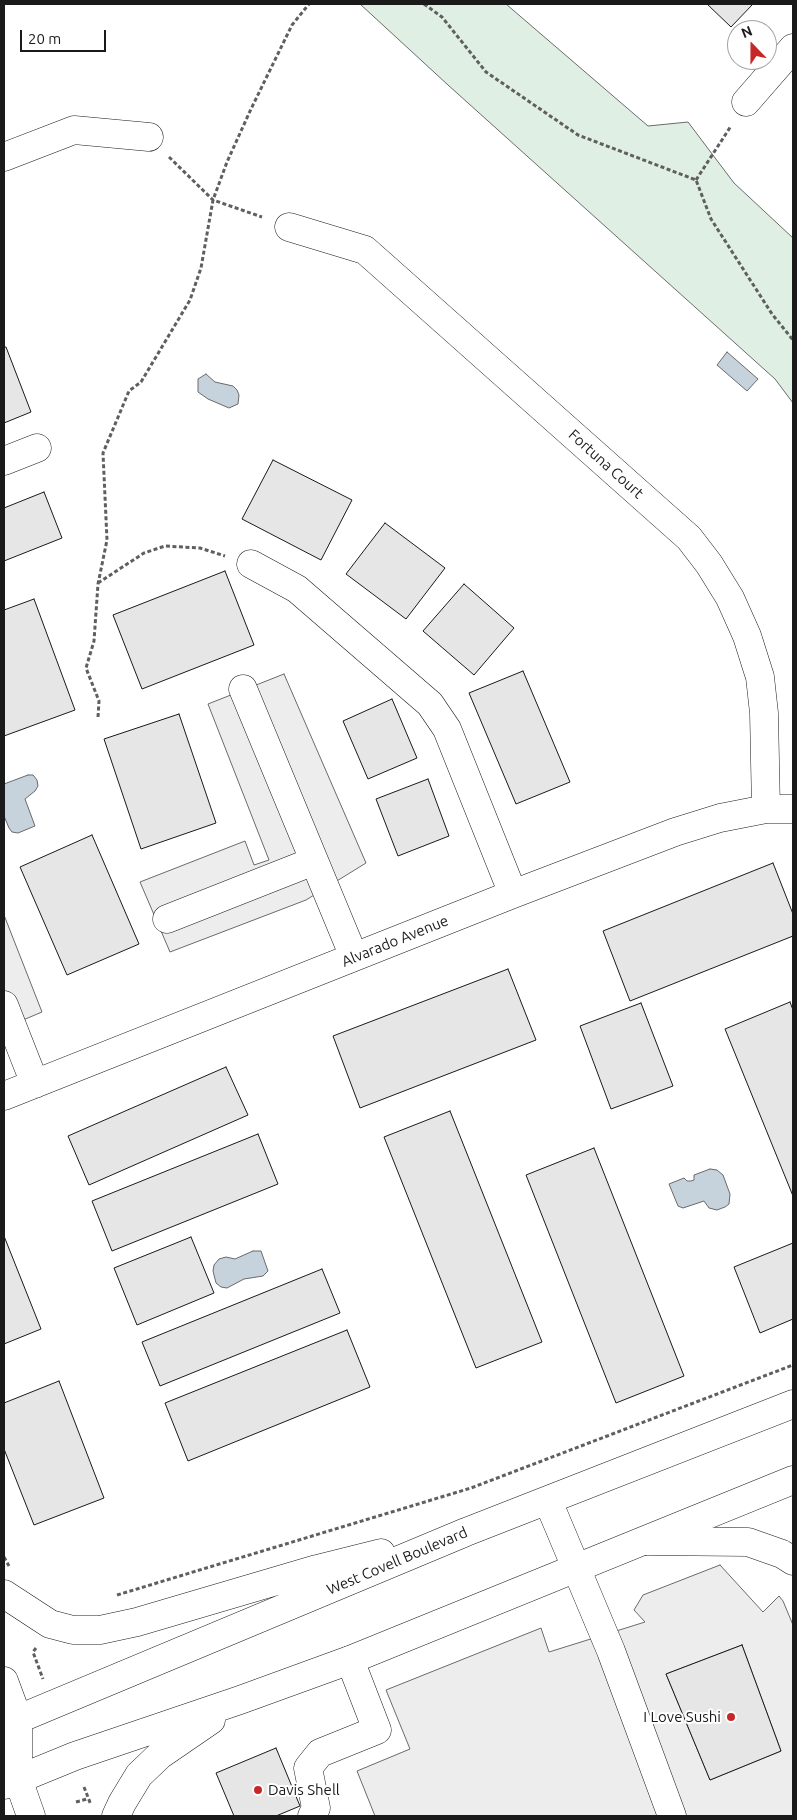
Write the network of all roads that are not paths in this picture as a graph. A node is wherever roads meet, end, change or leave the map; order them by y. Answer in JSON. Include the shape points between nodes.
{"nodes":[{"id":1,"x":793,"y":48,"type":"edge"},
{"id":2,"x":746,"y":102,"type":"road end"},
{"id":3,"x":149,"y":137,"type":"road end"},
{"id":4,"x":4,"y":157,"type":"edge"},
{"id":5,"x":289,"y":227,"type":"road end"},
{"id":6,"x":37,"y":448,"type":"dead end"},
{"id":7,"x":4,"y":461,"type":"edge"},
{"id":8,"x":251,"y":564,"type":"road end"},
{"id":9,"x":244,"y":690,"type":"dead end"},
{"id":10,"x":766,"y":809,"type":"junction"},
{"id":11,"x":793,"y":809,"type":"edge"},
{"id":12,"x":314,"y":861,"type":"junction"},
{"id":13,"x":513,"y":894,"type":"junction"},
{"id":14,"x":167,"y":919,"type":"dead end"},
{"id":15,"x":354,"y":957,"type":"junction"},
{"id":16,"x":4,"y":1005,"type":"edge"},
{"id":17,"x":35,"y":1084,"type":"junction"},
{"id":18,"x":4,"y":1096,"type":"edge"},
{"id":19,"x":793,"y":1404,"type":"edge"},
{"id":20,"x":793,"y":1480,"type":"edge"},
{"id":21,"x":548,"y":1501,"type":"junction"},
{"id":22,"x":466,"y":1532,"type":"junction"},
{"id":23,"x":645,"y":1541,"type":"junction"},
{"id":24,"x":793,"y":1561,"type":"edge"},
{"id":25,"x":576,"y":1569,"type":"junction"},
{"id":26,"x":9,"y":1583,"type":"edge"},
{"id":27,"x":350,"y":1660,"type":"junction"},
{"id":28,"x":4,"y":1682,"type":"edge"},
{"id":29,"x":240,"y":1700,"type":"junction"},
{"id":30,"x":11,"y":1722,"type":"edge"},
{"id":31,"x":8,"y":1775,"type":"edge"},
{"id":32,"x":31,"y":1816,"type":"edge"},
{"id":33,"x":116,"y":1816,"type":"edge"},
{"id":34,"x":312,"y":1816,"type":"edge"},
{"id":35,"x":672,"y":1816,"type":"edge"}],
"edges":[{"from":1,"to":2,"type":"main road"},
{"from":3,"to":4,"type":"main road","via":[[74,130]]},
{"from":5,"to":10,"type":"main road","name":"Fortuna Court","via":[[365,250],[689,538],[710,564],[730,598],[748,636],[760,677]]},
{"from":6,"to":7,"type":"main road"},
{"from":8,"to":13,"type":"main road","via":[[297,589],[430,704],[447,729]]},
{"from":9,"to":12,"type":"main road"},
{"from":10,"to":11,"type":"main road","name":"Alvarado Avenue"},
{"from":10,"to":13,"type":"main road","name":"Alvarado Avenue","via":[[720,818],[675,832]]},
{"from":12,"to":14,"type":"main road"},
{"from":12,"to":15,"type":"main road"},
{"from":13,"to":15,"type":"main road","name":"Alvarado Avenue"},
{"from":15,"to":17,"type":"main road","name":"Alvarado Avenue"},
{"from":16,"to":17,"type":"main road"},
{"from":17,"to":18,"type":"main road","name":"Alvarado Avenue"},
{"from":19,"to":21,"type":"main road","name":"West Covell Boulevard"},
{"from":20,"to":23,"type":"main road"},
{"from":21,"to":22,"type":"main road","name":"West Covell Boulevard"},
{"from":21,"to":25,"type":"main road"},
{"from":22,"to":26,"type":"main road","via":[[317,1569],[100,1630],[73,1630],[50,1624]]},
{"from":22,"to":30,"type":"main road","name":"West Covell Boulevard"},
{"from":23,"to":24,"type":"main road","via":[[748,1542]]},
{"from":23,"to":25,"type":"main road"},
{"from":25,"to":27,"type":"main road"},
{"from":25,"to":35,"type":"main road","via":[[611,1652]]},
{"from":27,"to":29,"type":"main road"},
{"from":27,"to":34,"type":"main road","via":[[377,1730],[320,1753],[308,1768],[316,1808]]},
{"from":28,"to":30,"type":"main road"},
{"from":29,"to":31,"type":"main road","via":[[75,1756]]},
{"from":29,"to":33,"type":"main road","via":[[160,1755],[139,1776]]},
{"from":30,"to":31,"type":"main road"},
{"from":31,"to":32,"type":"main road"}]}
